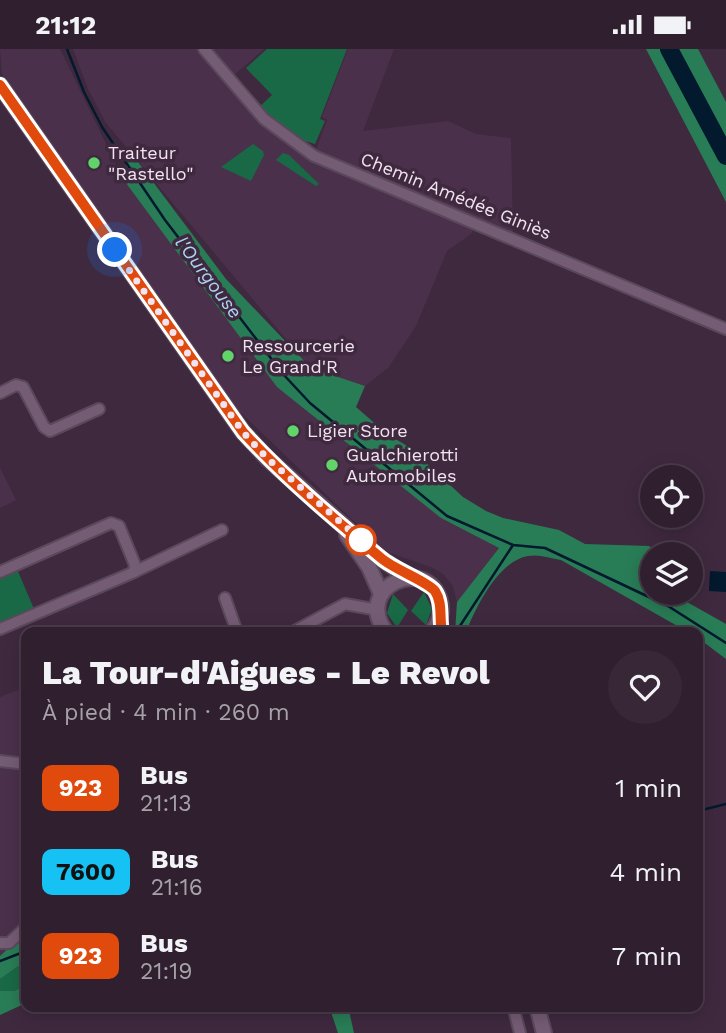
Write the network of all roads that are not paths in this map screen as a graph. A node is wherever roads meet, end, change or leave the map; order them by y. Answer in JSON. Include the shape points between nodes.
{"nodes":[{"id":1,"x":204,"y":49,"type":"edge"},
{"id":2,"x":0,"y":85,"type":"edge"},
{"id":3,"x":726,"y":329,"type":"edge"},
{"id":4,"x":0,"y":393,"type":"edge"},
{"id":5,"x":99,"y":409,"type":"dead end"},
{"id":6,"x":331,"y":514,"type":"junction"},
{"id":7,"x":222,"y":530,"type":"dead end"},
{"id":8,"x":0,"y":572,"type":"edge"},
{"id":9,"x":134,"y":572,"type":"junction"},
{"id":10,"x":410,"y":578,"type":"junction"},
{"id":11,"x":381,"y":594,"type":"junction"},
{"id":12,"x":225,"y":599,"type":"dead end"},
{"id":13,"x":377,"y":610,"type":"junction"},
{"id":14,"x":236,"y":627,"type":"edge"},
{"id":15,"x":302,"y":627,"type":"edge"},
{"id":16,"x":384,"y":627,"type":"edge"},
{"id":17,"x":437,"y":627,"type":"edge"},
{"id":18,"x":0,"y":629,"type":"edge"},
{"id":19,"x":0,"y":761,"type":"edge"},
{"id":20,"x":21,"y":763,"type":"edge"},
{"id":21,"x":21,"y":932,"type":"edge"},
{"id":22,"x":0,"y":943,"type":"edge"},
{"id":23,"x":515,"y":1012,"type":"edge"},
{"id":24,"x":539,"y":1012,"type":"edge"},
{"id":25,"x":520,"y":1033,"type":"edge"},
{"id":26,"x":544,"y":1033,"type":"edge"}],
"edges":[{"from":1,"to":3,"type":"street","name":"Chemin Amédée Giniès","via":[[264,119],[314,156]]},
{"from":2,"to":6,"type":"main road","via":[[243,432]]},
{"from":4,"to":5,"type":"street","via":[[16,385],[23,387],[50,431]]},
{"from":6,"to":10,"type":"main road"},
{"from":6,"to":11,"type":"main road","via":[[369,568]]},
{"from":7,"to":9,"type":"street"},
{"from":8,"to":9,"type":"street","via":[[111,523],[119,526]]},
{"from":9,"to":18,"type":"street"},
{"from":10,"to":11,"type":"main road","via":[[393,582]]},
{"from":10,"to":17,"type":"main road","via":[[435,591],[441,610]]},
{"from":11,"to":13,"type":"main road"},
{"from":12,"to":14,"type":"street"},
{"from":13,"to":15,"type":"street","via":[[345,604]]},
{"from":13,"to":16,"type":"main road"},
{"from":19,"to":20,"type":"street"},
{"from":21,"to":22,"type":"street","via":[[9,943]]},
{"from":23,"to":25,"type":"street"},
{"from":24,"to":26,"type":"main road"}]}
